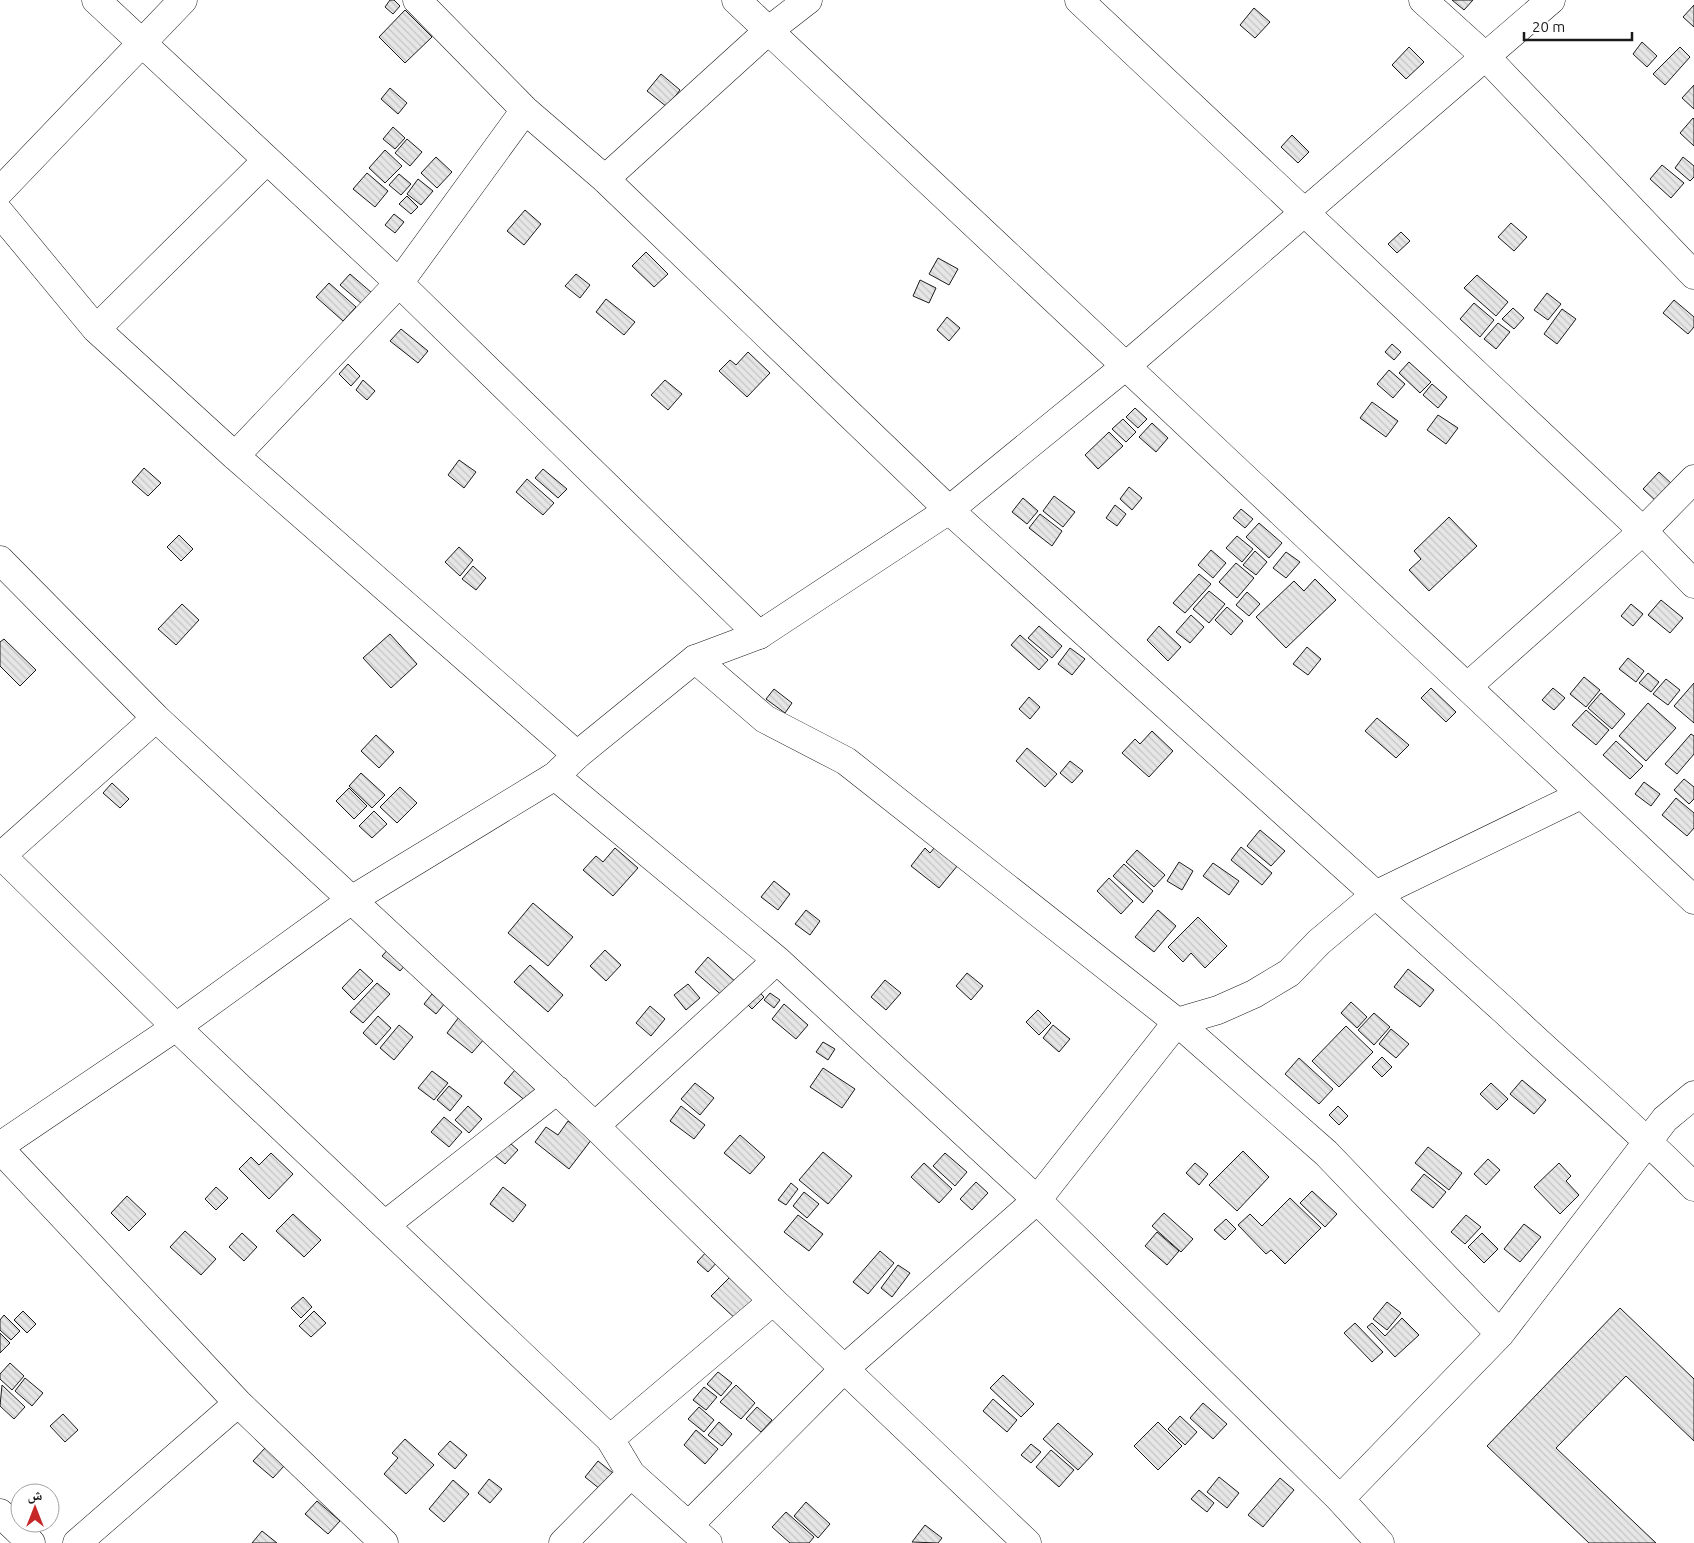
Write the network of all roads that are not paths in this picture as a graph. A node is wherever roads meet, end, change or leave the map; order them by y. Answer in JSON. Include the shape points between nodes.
{"nodes":[{"id":1,"x":96,"y":0,"type":"edge"},
{"id":2,"x":183,"y":0,"type":"edge"},
{"id":3,"x":417,"y":0,"type":"edge"},
{"id":4,"x":736,"y":0,"type":"edge"},
{"id":5,"x":808,"y":0,"type":"edge"},
{"id":6,"x":1079,"y":0,"type":"edge"},
{"id":7,"x":1423,"y":0,"type":"edge"},
{"id":8,"x":1551,"y":0,"type":"edge"},
{"id":9,"x":768,"y":31,"type":"junction"},
{"id":10,"x":140,"y":43,"type":"junction"},
{"id":11,"x":1486,"y":57,"type":"junction"},
{"id":12,"x":525,"y":110,"type":"junction"},
{"id":13,"x":266,"y":161,"type":"junction"},
{"id":14,"x":605,"y":179,"type":"junction"},
{"id":15,"x":0,"y":191,"type":"edge"},
{"id":16,"x":0,"y":213,"type":"edge"},
{"id":17,"x":1306,"y":213,"type":"junction"},
{"id":18,"x":1694,"y":275,"type":"edge"},
{"id":19,"x":399,"y":283,"type":"junction"},
{"id":20,"x":96,"y":329,"type":"junction"},
{"id":21,"x":1127,"y":365,"type":"junction"},
{"id":22,"x":235,"y":456,"type":"junction"},
{"id":23,"x":1694,"y":479,"type":"edge"},
{"id":24,"x":949,"y":510,"type":"junction"},
{"id":25,"x":1643,"y":531,"type":"junction"},
{"id":26,"x":0,"y":560,"type":"edge"},
{"id":27,"x":1694,"y":584,"type":"edge"},
{"id":28,"x":759,"y":635,"type":"junction"},
{"id":29,"x":695,"y":660,"type":"junction"},
{"id":30,"x":1468,"y":686,"type":"junction"},
{"id":31,"x":156,"y":718,"type":"junction"},
{"id":32,"x":577,"y":755,"type":"junction"},
{"id":33,"x":555,"y":776,"type":"junction"},
{"id":34,"x":1581,"y":795,"type":"junction"},
{"id":35,"x":1,"y":855,"type":"edge"},
{"id":36,"x":1375,"y":895,"type":"junction"},
{"id":37,"x":353,"y":899,"type":"junction"},
{"id":38,"x":1694,"y":900,"type":"edge"},
{"id":39,"x":777,"y":960,"type":"junction"},
{"id":40,"x":1177,"y":1022,"type":"junction"},
{"id":41,"x":176,"y":1028,"type":"junction"},
{"id":42,"x":556,"y":1090,"type":"junction"},
{"id":43,"x":1694,"y":1095,"type":"edge"},
{"id":44,"x":595,"y":1126,"type":"junction"},
{"id":45,"x":1649,"y":1140,"type":"junction"},
{"id":46,"x":0,"y":1148,"type":"edge"},
{"id":47,"x":1694,"y":1187,"type":"edge"},
{"id":48,"x":1037,"y":1200,"type":"junction"},
{"id":49,"x":385,"y":1225,"type":"junction"},
{"id":50,"x":773,"y":1301,"type":"junction"},
{"id":51,"x":1500,"y":1334,"type":"junction"},
{"id":52,"x":844,"y":1369,"type":"junction"},
{"id":53,"x":238,"y":1403,"type":"junction"},
{"id":54,"x":610,"y":1439,"type":"junction"},
{"id":55,"x":631,"y":1474,"type":"junction"},
{"id":56,"x":1340,"y":1499,"type":"junction"},
{"id":57,"x":0,"y":1513,"type":"edge"},
{"id":58,"x":698,"y":1534,"type":"edge"},
{"id":59,"x":23,"y":1541,"type":"edge"},
{"id":60,"x":76,"y":1543,"type":"edge"},
{"id":61,"x":384,"y":1543,"type":"edge"},
{"id":62,"x":563,"y":1543,"type":"edge"},
{"id":63,"x":1026,"y":1543,"type":"edge"},
{"id":64,"x":1380,"y":1543,"type":"edge"}],
"edges":[{"from":1,"to":10,"type":"street"},
{"from":2,"to":10,"type":"street"},
{"from":3,"to":12,"type":"street"},
{"from":4,"to":9,"type":"street"},
{"from":5,"to":9,"type":"street"},
{"from":6,"to":17,"type":"street"},
{"from":7,"to":11,"type":"street"},
{"from":8,"to":11,"type":"street"},
{"from":9,"to":14,"type":"street"},
{"from":9,"to":21,"type":"street"},
{"from":10,"to":13,"type":"street"},
{"from":10,"to":15,"type":"street"},
{"from":11,"to":17,"type":"street"},
{"from":11,"to":18,"type":"street"},
{"from":12,"to":14,"type":"street"},
{"from":12,"to":19,"type":"street"},
{"from":13,"to":19,"type":"street"},
{"from":13,"to":20,"type":"street"},
{"from":14,"to":24,"type":"street"},
{"from":16,"to":20,"type":"street"},
{"from":17,"to":21,"type":"street"},
{"from":17,"to":25,"type":"street"},
{"from":19,"to":22,"type":"street"},
{"from":19,"to":28,"type":"street"},
{"from":20,"to":22,"type":"street"},
{"from":21,"to":24,"type":"street"},
{"from":21,"to":30,"type":"street"},
{"from":22,"to":32,"type":"street"},
{"from":23,"to":25,"type":"street"},
{"from":24,"to":28,"type":"street"},
{"from":24,"to":36,"type":"street"},
{"from":25,"to":27,"type":"street"},
{"from":25,"to":30,"type":"street"},
{"from":26,"to":31,"type":"street"},
{"from":28,"to":29,"type":"street"},
{"from":29,"to":32,"type":"street"},
{"from":29,"to":40,"type":"street","via":[[765,719],[846,761]]},
{"from":30,"to":34,"type":"street"},
{"from":31,"to":35,"type":"street"},
{"from":31,"to":37,"type":"street"},
{"from":32,"to":33,"type":"street"},
{"from":33,"to":37,"type":"street"},
{"from":33,"to":39,"type":"street"},
{"from":34,"to":36,"type":"street"},
{"from":34,"to":38,"type":"street"},
{"from":35,"to":41,"type":"street"},
{"from":36,"to":40,"type":"street","via":[[1319,942],[1289,973],[1218,1010]]},
{"from":36,"to":45,"type":"street"},
{"from":37,"to":41,"type":"street"},
{"from":37,"to":42,"type":"street"},
{"from":39,"to":44,"type":"street"},
{"from":39,"to":48,"type":"street"},
{"from":40,"to":48,"type":"street"},
{"from":40,"to":51,"type":"street","via":[[1326,1153]]},
{"from":41,"to":46,"type":"street"},
{"from":41,"to":49,"type":"street"},
{"from":42,"to":44,"type":"street"},
{"from":42,"to":49,"type":"street"},
{"from":43,"to":45,"type":"street","via":[[1665,1119]]},
{"from":44,"to":50,"type":"street"},
{"from":45,"to":47,"type":"street"},
{"from":45,"to":51,"type":"street"},
{"from":46,"to":53,"type":"street"},
{"from":48,"to":52,"type":"street"},
{"from":48,"to":56,"type":"street"},
{"from":49,"to":54,"type":"street"},
{"from":50,"to":52,"type":"street"},
{"from":50,"to":54,"type":"street"},
{"from":51,"to":56,"type":"street"},
{"from":52,"to":58,"type":"street"},
{"from":52,"to":63,"type":"street"},
{"from":53,"to":60,"type":"street"},
{"from":53,"to":61,"type":"street"},
{"from":54,"to":55,"type":"street"},
{"from":55,"to":58,"type":"street"},
{"from":55,"to":62,"type":"street"},
{"from":56,"to":64,"type":"street"},
{"from":57,"to":59,"type":"street"}]}
